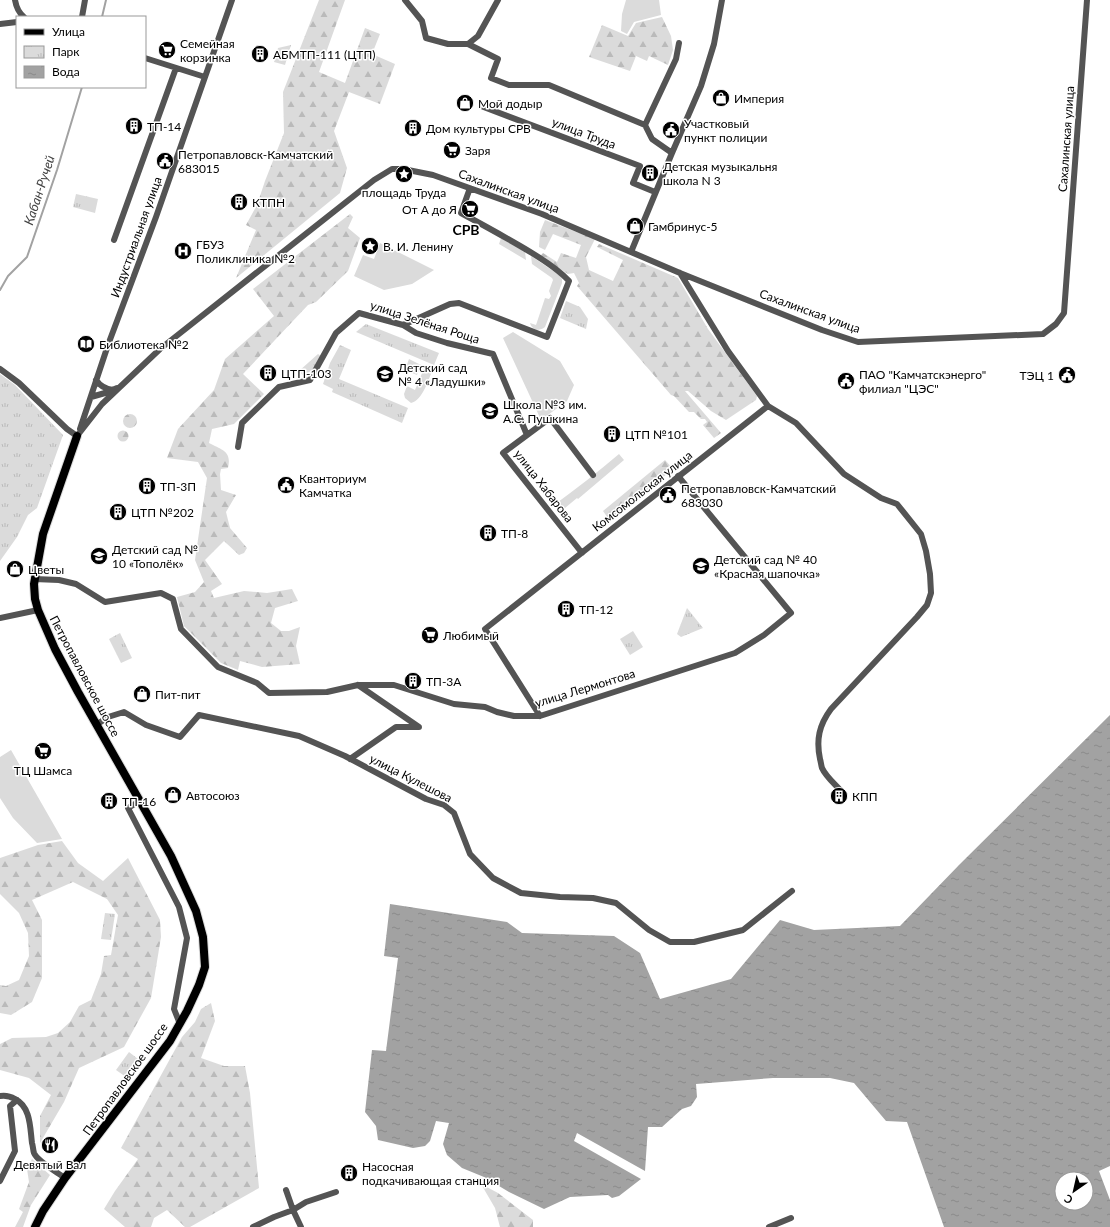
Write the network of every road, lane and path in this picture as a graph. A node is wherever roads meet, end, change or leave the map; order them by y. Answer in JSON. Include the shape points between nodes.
{"nodes":[{"id":1,"x":15,"y":0,"type":"edge"},
{"id":2,"x":85,"y":0,"type":"edge"},
{"id":3,"x":232,"y":0,"type":"edge"},
{"id":4,"x":405,"y":0,"type":"edge"},
{"id":5,"x":498,"y":0,"type":"edge"},
{"id":6,"x":722,"y":0,"type":"edge"},
{"id":7,"x":1087,"y":0,"type":"edge"},
{"id":8,"x":23,"y":16,"type":"edge"},
{"id":9,"x":82,"y":16,"type":"edge"},
{"id":10,"x":16,"y":22,"type":"edge"},
{"id":11,"x":0,"y":24,"type":"edge"},
{"id":12,"x":679,"y":43,"type":"dead end"},
{"id":13,"x":468,"y":44,"type":"junction"},
{"id":14,"x":146,"y":58,"type":"edge"},
{"id":15,"x":176,"y":68,"type":"junction"},
{"id":16,"x":205,"y":77,"type":"junction"},
{"id":17,"x":481,"y":106,"type":"dead end"},
{"id":18,"x":645,"y":125,"type":"junction"},
{"id":19,"x":672,"y":153,"type":"junction"},
{"id":20,"x":470,"y":188,"type":"junction"},
{"id":21,"x":655,"y":192,"type":"junction"},
{"id":22,"x":355,"y":196,"type":"joint"},
{"id":23,"x":114,"y":240,"type":"dead end"},
{"id":24,"x":631,"y":252,"type":"junction"},
{"id":25,"x":680,"y":273,"type":"junction"},
{"id":26,"x":403,"y":326,"type":"junction"},
{"id":27,"x":0,"y":369,"type":"edge"},
{"id":28,"x":96,"y":380,"type":"junction"},
{"id":29,"x":122,"y":385,"type":"junction"},
{"id":30,"x":113,"y":390,"type":"junction"},
{"id":31,"x":91,"y":397,"type":"junction"},
{"id":32,"x":88,"y":404,"type":"junction"},
{"id":33,"x":102,"y":404,"type":"junction"},
{"id":34,"x":768,"y":406,"type":"junction"},
{"id":35,"x":527,"y":435,"type":"junction"},
{"id":36,"x":77,"y":436,"type":"junction"},
{"id":37,"x":238,"y":447,"type":"dead end"},
{"id":38,"x":593,"y":475,"type":"dead end"},
{"id":39,"x":678,"y":476,"type":"junction"},
{"id":40,"x":582,"y":553,"type":"junction"},
{"id":41,"x":34,"y":579,"type":"junction"},
{"id":42,"x":38,"y":610,"type":"junction"},
{"id":43,"x":0,"y":618,"type":"edge"},
{"id":44,"x":358,"y":685,"type":"junction"},
{"id":45,"x":540,"y":716,"type":"junction"},
{"id":46,"x":96,"y":725,"type":"junction"},
{"id":47,"x":350,"y":759,"type":"junction"},
{"id":48,"x":842,"y":792,"type":"dead end"},
{"id":49,"x":140,"y":801,"type":"junction"},
{"id":50,"x":792,"y":891,"type":"dead end"},
{"id":51,"x":180,"y":1024,"type":"junction"},
{"id":52,"x":0,"y":1096,"type":"edge"},
{"id":53,"x":17,"y":1100,"type":"junction"},
{"id":54,"x":65,"y":1178,"type":"junction"},
{"id":55,"x":0,"y":1181,"type":"edge"},
{"id":56,"x":286,"y":1190,"type":"dead end"},
{"id":57,"x":336,"y":1192,"type":"dead end"},
{"id":58,"x":293,"y":1210,"type":"junction"},
{"id":59,"x":791,"y":1218,"type":"dead end"},
{"id":60,"x":35,"y":1227,"type":"edge"},
{"id":61,"x":252,"y":1227,"type":"edge"},
{"id":62,"x":301,"y":1227,"type":"edge"},
{"id":63,"x":769,"y":1227,"type":"edge"}],
"edges":[{"from":1,"to":8,"type":"street"},
{"from":2,"to":9,"type":"street"},
{"from":3,"to":16,"type":"street","name":"Индустриальная улица"},
{"from":4,"to":13,"type":"street","via":[[422,21],[426,38],[448,44]]},
{"from":5,"to":13,"type":"street","via":[[478,36]]},
{"from":6,"to":19,"type":"street","via":[[714,44],[701,86]]},
{"from":7,"to":25,"type":"street","name":"Сахалинская улица","via":[[1064,312],[1056,324],[1043,334],[858,342]]},
{"from":10,"to":11,"type":"street"},
{"from":12,"to":18,"type":"street","via":[[676,59]]},
{"from":13,"to":18,"type":"street","via":[[498,59],[490,78],[509,85],[549,85]]},
{"from":14,"to":15,"type":"street"},
{"from":15,"to":16,"type":"street"},
{"from":15,"to":23,"type":"street"},
{"from":16,"to":28,"type":"street","name":"Индустриальная улица"},
{"from":17,"to":21,"type":"street","name":"улица Труда","via":[[640,166],[633,183]]},
{"from":18,"to":19,"type":"street","via":[[652,139]]},
{"from":19,"to":21,"type":"street"},
{"from":20,"to":22,"type":"street","name":"Сахалинская улица","via":[[433,175],[392,169]]},
{"from":20,"to":24,"type":"street","name":"Сахалинская улица","via":[[542,214]]},
{"from":20,"to":26,"type":"street","via":[[461,213],[534,254],[564,275],[569,282],[547,337],[459,303],[450,304]]},
{"from":21,"to":24,"type":"street"},
{"from":22,"to":29,"type":"street","name":"Петропавловское шоссе","via":[[160,350]]},
{"from":24,"to":25,"type":"street","name":"Сахалинская улица"},
{"from":25,"to":34,"type":"street","via":[[728,351]]},
{"from":26,"to":35,"type":"street","name":"улица Зелёная Роща","via":[[447,343],[493,354]]},
{"from":26,"to":37,"type":"street","name":"улица Зелёная Роща","via":[[359,313],[336,333],[310,380],[279,387],[242,423]]},
{"from":27,"to":36,"type":"street","via":[[20,383]]},
{"from":28,"to":30,"type":"street","via":[[108,390]]},
{"from":28,"to":31,"type":"street","name":"Индустриальная улица"},
{"from":29,"to":30,"type":"street"},
{"from":29,"to":33,"type":"street","name":"Петропавловское шоссе"},
{"from":30,"to":31,"type":"street"},
{"from":31,"to":32,"type":"street","name":"Индустриальная улица"},
{"from":32,"to":33,"type":"street"},
{"from":32,"to":36,"type":"street","name":"Индустриальная улица"},
{"from":33,"to":36,"type":"street","name":"Петропавловское шоссе"},
{"from":34,"to":39,"type":"street","name":"Комсомольская улица"},
{"from":34,"to":48,"type":"street","via":[[796,423],[844,474],[881,498],[897,504],[922,534],[926,551],[931,593],[927,604],[824,718],[819,735],[822,768]]},
{"from":35,"to":38,"type":"street","via":[[550,418]]},
{"from":35,"to":40,"type":"street","name":"улица Хабарова","via":[[503,452]]},
{"from":36,"to":41,"type":"main road","name":"Петропавловское шоссе","via":[[43,534]]},
{"from":39,"to":40,"type":"street","name":"Комсомольская улица"},
{"from":39,"to":45,"type":"street","name":"улица Лермонтова","via":[[791,613],[764,635],[735,653]]},
{"from":40,"to":45,"type":"street","name":"Комсомольская улица","via":[[485,629]]},
{"from":41,"to":42,"type":"main road","name":"Петропавловское шоссе"},
{"from":41,"to":44,"type":"street","name":"улица Лермонтова","via":[[76,584],[104,602],[161,593],[173,599],[181,629],[218,667],[257,683],[269,693],[327,692]]},
{"from":42,"to":43,"type":"street"},
{"from":42,"to":46,"type":"main road","name":"Петропавловское шоссе","via":[[55,649]]},
{"from":44,"to":45,"type":"street","name":"улица Лермонтова","via":[[394,685],[454,704],[485,707],[514,716]]},
{"from":44,"to":47,"type":"street","via":[[419,727],[396,727]]},
{"from":46,"to":47,"type":"street","name":"улица Кулешова","via":[[124,712],[146,725],[180,737],[199,715],[299,736]]},
{"from":46,"to":49,"type":"main road","name":"Петропавловское шоссе"},
{"from":47,"to":50,"type":"street","name":"улица Кулешова","via":[[426,799],[444,805],[454,813],[470,854],[493,878],[521,893],[593,898],[616,903],[649,930],[670,942],[694,942],[743,930]]},
{"from":49,"to":51,"type":"main road","name":"Петропавловское шоссе","via":[[174,863],[196,911],[203,937],[204,967],[199,985]]},
{"from":49,"to":51,"type":"street","via":[[128,808],[179,908],[187,938],[174,1009]]},
{"from":51,"to":54,"type":"main road","name":"Петропавловское шоссе","via":[[170,1041]]},
{"from":52,"to":53,"type":"street","via":[[6,1095]]},
{"from":53,"to":54,"type":"street","via":[[26,1109],[34,1153]]},
{"from":53,"to":55,"type":"street","via":[[10,1106],[15,1151]]},
{"from":54,"to":60,"type":"main road","name":"Петропавловское шоссе"},
{"from":56,"to":58,"type":"street"},
{"from":57,"to":58,"type":"street","via":[[306,1202]]},
{"from":58,"to":61,"type":"street"},
{"from":58,"to":62,"type":"street"},
{"from":59,"to":63,"type":"street"}]}
